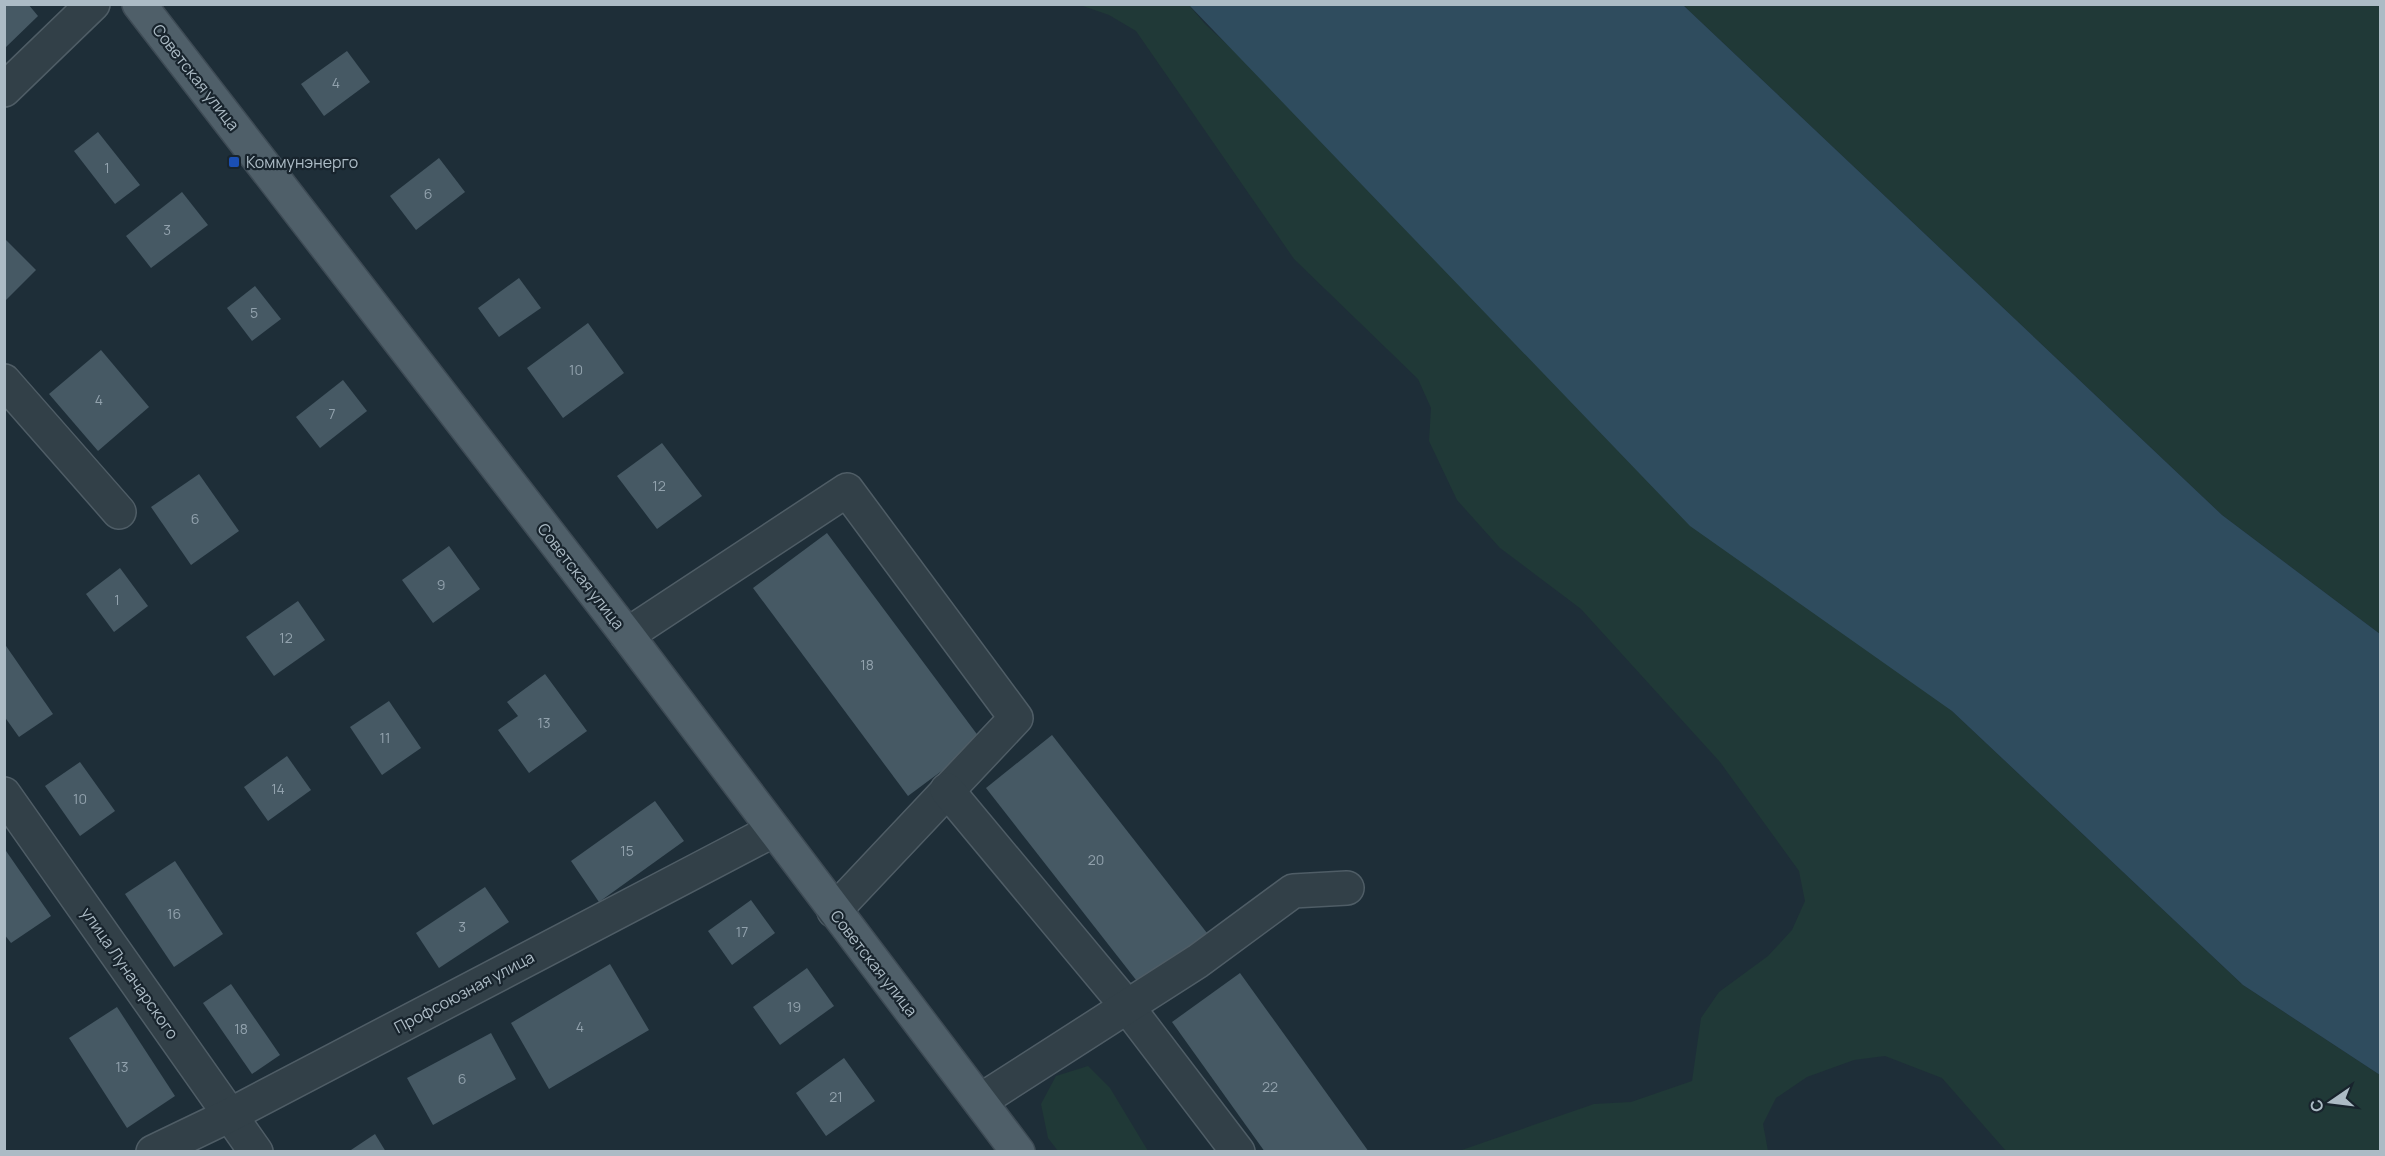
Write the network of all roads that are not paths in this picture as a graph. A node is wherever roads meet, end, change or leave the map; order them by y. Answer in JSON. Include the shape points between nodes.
{"nodes":[{"id":1,"x":93,"y":4,"type":"edge"},
{"id":2,"x":139,"y":4,"type":"edge"},
{"id":3,"x":4,"y":90,"type":"edge"},
{"id":4,"x":4,"y":381,"type":"edge"},
{"id":5,"x":119,"y":512,"type":"dead end"},
{"id":6,"x":627,"y":635,"type":"junction"},
{"id":7,"x":947,"y":790,"type":"junction"},
{"id":8,"x":4,"y":794,"type":"edge"},
{"id":9,"x":774,"y":830,"type":"junction"},
{"id":10,"x":1347,"y":888,"type":"dead end"},
{"id":11,"x":834,"y":911,"type":"junction"},
{"id":12,"x":1126,"y":1005,"type":"junction"},
{"id":13,"x":980,"y":1101,"type":"junction"},
{"id":14,"x":230,"y":1115,"type":"junction"},
{"id":15,"x":153,"y":1152,"type":"edge"},
{"id":16,"x":256,"y":1152,"type":"edge"},
{"id":17,"x":1018,"y":1152,"type":"edge"},
{"id":18,"x":1238,"y":1152,"type":"edge"}],
"edges":[{"from":1,"to":3,"type":"street"},
{"from":2,"to":6,"type":"main road","name":"Советская улица"},
{"from":4,"to":5,"type":"street"},
{"from":6,"to":7,"type":"street","via":[[847,490],[1016,718]]},
{"from":6,"to":9,"type":"main road","name":"Советская улица"},
{"from":7,"to":11,"type":"street"},
{"from":7,"to":12,"type":"street"},
{"from":8,"to":14,"type":"street","name":"улица Луначарского"},
{"from":9,"to":11,"type":"main road","name":"Советская улица"},
{"from":9,"to":14,"type":"street","name":"Профсоюзная улица"},
{"from":10,"to":12,"type":"street","via":[[1293,891],[1198,961]]},
{"from":11,"to":13,"type":"main road","name":"Советская улица"},
{"from":12,"to":13,"type":"street"},
{"from":12,"to":18,"type":"street"},
{"from":13,"to":17,"type":"main road","name":"Советская улица"},
{"from":14,"to":15,"type":"street","name":"Профсоюзная улица"},
{"from":14,"to":16,"type":"street","name":"улица Луначарского"}]}
